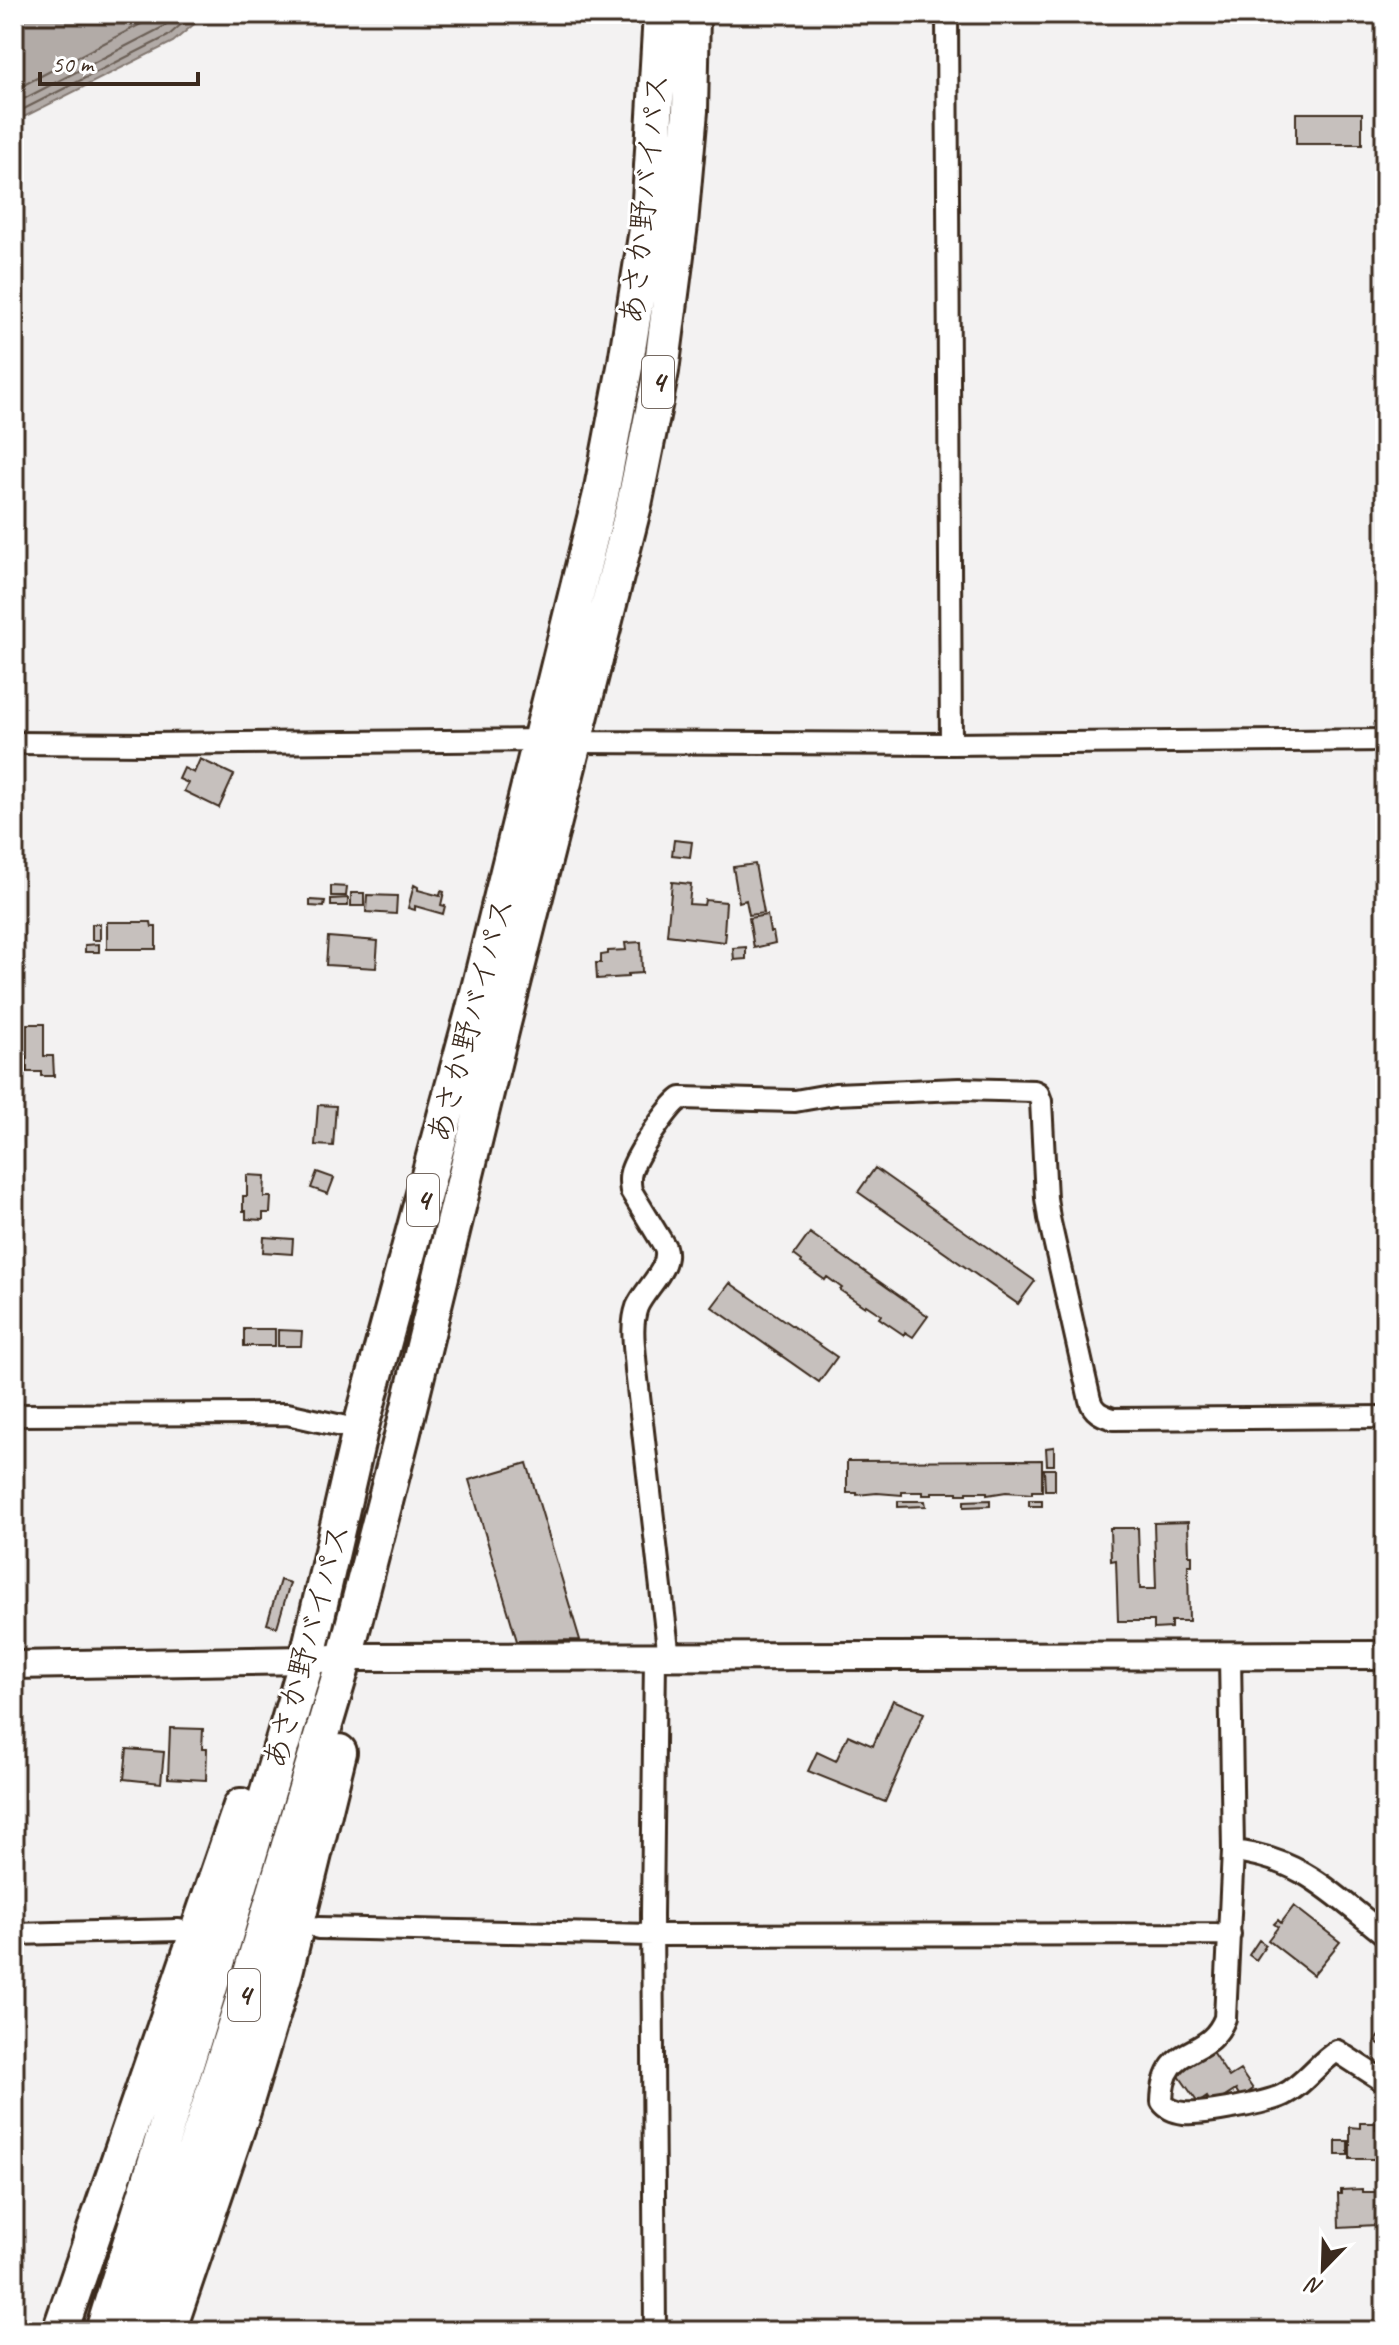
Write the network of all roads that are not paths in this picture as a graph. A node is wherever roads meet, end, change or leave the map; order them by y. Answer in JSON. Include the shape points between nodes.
{"nodes":[{"id":1,"x":661,"y":14,"type":"edge"},
{"id":2,"x":692,"y":14,"type":"edge"},
{"id":3,"x":947,"y":14,"type":"edge"},
{"id":4,"x":1385,"y":740,"type":"edge"},
{"id":5,"x":558,"y":741,"type":"junction"},
{"id":6,"x":14,"y":743,"type":"edge"},
{"id":7,"x":951,"y":744,"type":"junction"},
{"id":8,"x":14,"y":1415,"type":"edge"},
{"id":9,"x":1385,"y":1417,"type":"edge"},
{"id":10,"x":360,"y":1430,"type":"junction"},
{"id":11,"x":1385,"y":1655,"type":"edge"},
{"id":12,"x":345,"y":1657,"type":"junction"},
{"id":13,"x":1230,"y":1657,"type":"junction"},
{"id":14,"x":662,"y":1658,"type":"junction"},
{"id":15,"x":307,"y":1660,"type":"junction"},
{"id":16,"x":14,"y":1665,"type":"edge"},
{"id":17,"x":1233,"y":1851,"type":"junction"},
{"id":18,"x":190,"y":1928,"type":"junction"},
{"id":19,"x":318,"y":1928,"type":"dead end"},
{"id":20,"x":14,"y":1934,"type":"edge"},
{"id":21,"x":1230,"y":1934,"type":"junction"},
{"id":22,"x":652,"y":1935,"type":"junction"},
{"id":23,"x":1385,"y":1935,"type":"edge"},
{"id":24,"x":1385,"y":2082,"type":"edge"},
{"id":25,"x":60,"y":2331,"type":"edge"},
{"id":26,"x":103,"y":2331,"type":"edge"},
{"id":27,"x":137,"y":2331,"type":"edge"},
{"id":28,"x":168,"y":2331,"type":"edge"},
{"id":29,"x":655,"y":2331,"type":"edge"}],
"edges":[{"from":1,"to":5,"type":"highway","name":"あさか野バイパス","number":"4","via":[[649,217]]},
{"from":2,"to":5,"type":"highway","name":"あさか野バイパス","number":"4","via":[[689,126],[661,371],[634,505]]},
{"from":3,"to":7,"type":"street"},
{"from":4,"to":7,"type":"street"},
{"from":5,"to":6,"type":"street"},
{"from":5,"to":7,"type":"street"},
{"from":5,"to":10,"type":"highway","name":"あさか野バイパス","number":"4","via":[[473,1013]]},
{"from":5,"to":12,"type":"highway","name":"あさか野バイパス","number":"4","via":[[503,1023]]},
{"from":8,"to":10,"type":"street","via":[[287,1414]]},
{"from":9,"to":14,"type":"street","via":[[1113,1419],[1097,1412],[1049,1218],[1041,1101],[1034,1091],[835,1094],[795,1101],[681,1098],[630,1174],[631,1191],[668,1255],[638,1305],[633,1327]]},
{"from":10,"to":15,"type":"highway","name":"あさか野バイパス","number":"4"},
{"from":11,"to":13,"type":"street"},
{"from":12,"to":14,"type":"street"},
{"from":12,"to":15,"type":"street"},
{"from":12,"to":27,"type":"highway","name":"あさか野バイパス","number":"4"},
{"from":12,"to":28,"type":"highway","via":[[349,1707],[293,1942],[243,2111]]},
{"from":13,"to":14,"type":"street"},
{"from":13,"to":17,"type":"street"},
{"from":14,"to":22,"type":"street"},
{"from":15,"to":16,"type":"street"},
{"from":15,"to":18,"type":"highway","number":"4","via":[[270,1722]]},
{"from":15,"to":26,"type":"highway","name":"あさか野バイパス","number":"4"},
{"from":17,"to":21,"type":"street"},
{"from":17,"to":23,"type":"street","via":[[1304,1872]]},
{"from":18,"to":20,"type":"street"},
{"from":18,"to":25,"type":"highway"},
{"from":19,"to":22,"type":"street"},
{"from":21,"to":22,"type":"street"},
{"from":21,"to":24,"type":"street","via":[[1223,2024],[1213,2037],[1174,2062],[1162,2088],[1165,2107],[1195,2113],[1273,2099],[1292,2090],[1337,2051]]},
{"from":22,"to":29,"type":"street"}]}
